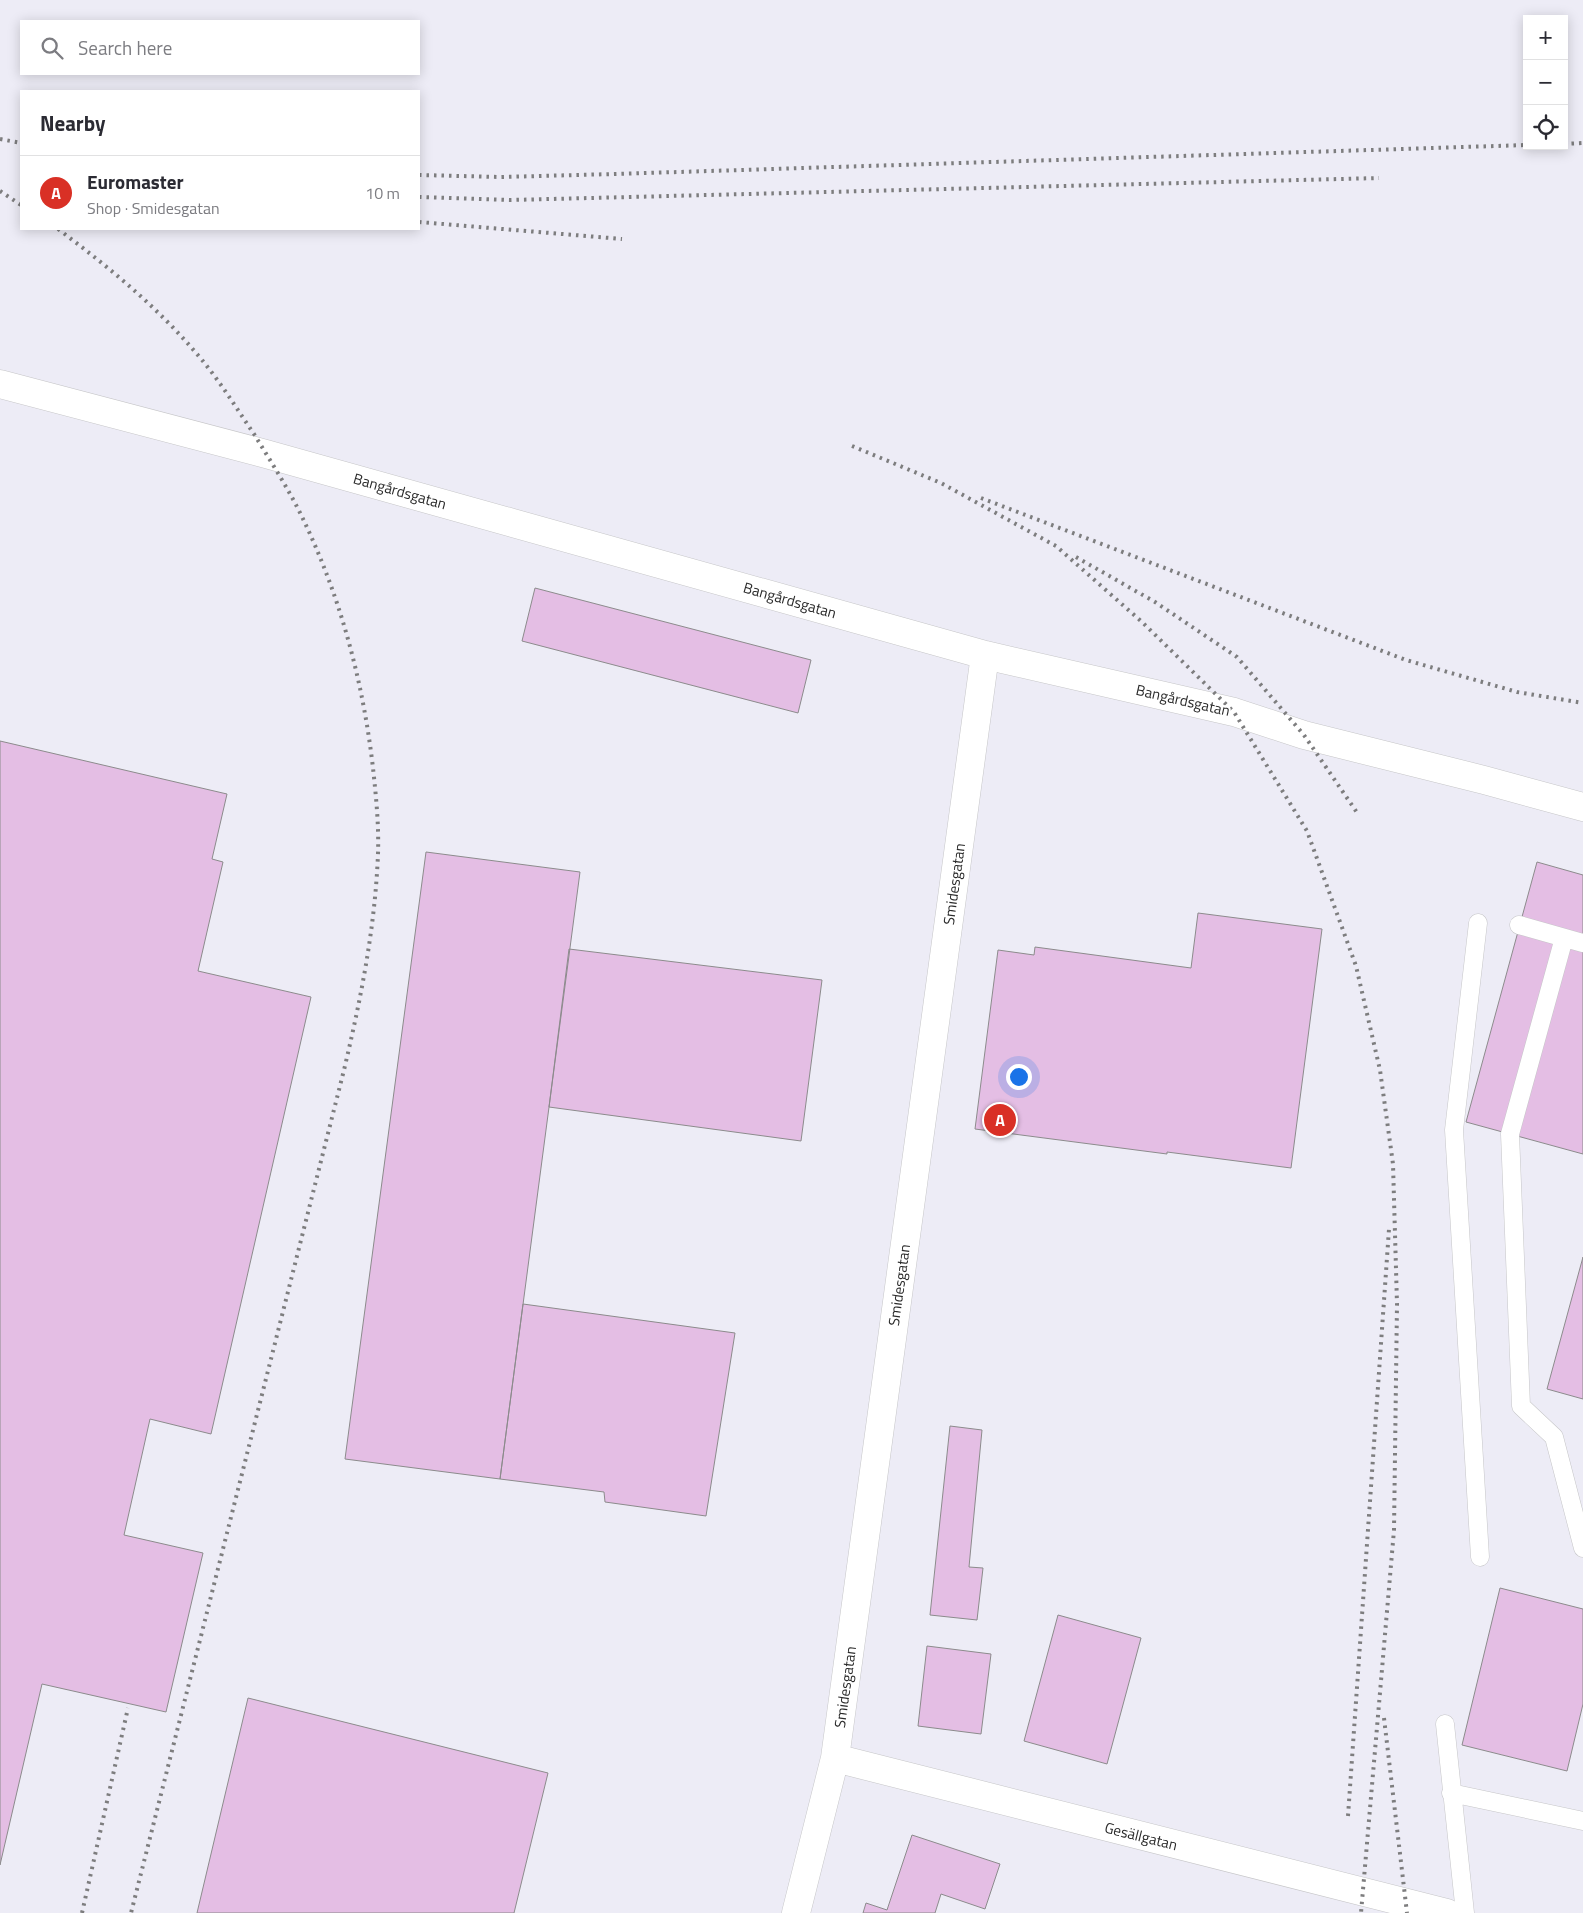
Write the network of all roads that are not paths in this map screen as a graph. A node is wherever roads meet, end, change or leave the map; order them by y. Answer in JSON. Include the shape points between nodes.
{"nodes":[{"id":1,"x":0,"y":384,"type":"edge"},
{"id":2,"x":985,"y":654,"type":"junction"},
{"id":3,"x":1583,"y":807,"type":"edge"},
{"id":4,"x":1478,"y":923,"type":"dead end"},
{"id":5,"x":1519,"y":925,"type":"dead end"},
{"id":6,"x":1564,"y":938,"type":"junction"},
{"id":7,"x":1583,"y":943,"type":"edge"},
{"id":8,"x":1583,"y":1548,"type":"edge"},
{"id":9,"x":1480,"y":1557,"type":"dead end"},
{"id":10,"x":1445,"y":1724,"type":"dead end"},
{"id":11,"x":835,"y":1758,"type":"junction"},
{"id":12,"x":1452,"y":1793,"type":"junction"},
{"id":13,"x":1583,"y":1821,"type":"edge"},
{"id":14,"x":796,"y":1913,"type":"edge"},
{"id":15,"x":1447,"y":1913,"type":"edge"},
{"id":16,"x":1465,"y":1913,"type":"edge"}],
"edges":[{"from":1,"to":2,"type":"street","name":"Bangårdsgatan","via":[[266,454]]},
{"from":2,"to":3,"type":"street","name":"Bangårdsgatan","via":[[1234,712],[1304,735]]},
{"from":2,"to":11,"type":"street","name":"Smidesgatan"},
{"from":4,"to":9,"type":"lane","via":[[1454,1130]]},
{"from":5,"to":6,"type":"lane"},
{"from":6,"to":7,"type":"lane"},
{"from":6,"to":8,"type":"lane","via":[[1510,1134],[1521,1406],[1554,1436]]},
{"from":10,"to":12,"type":"lane"},
{"from":11,"to":14,"type":"street","name":"Smidesgatan"},
{"from":11,"to":15,"type":"street","name":"Gesällgatan"},
{"from":12,"to":13,"type":"lane"},
{"from":12,"to":16,"type":"lane"}]}
